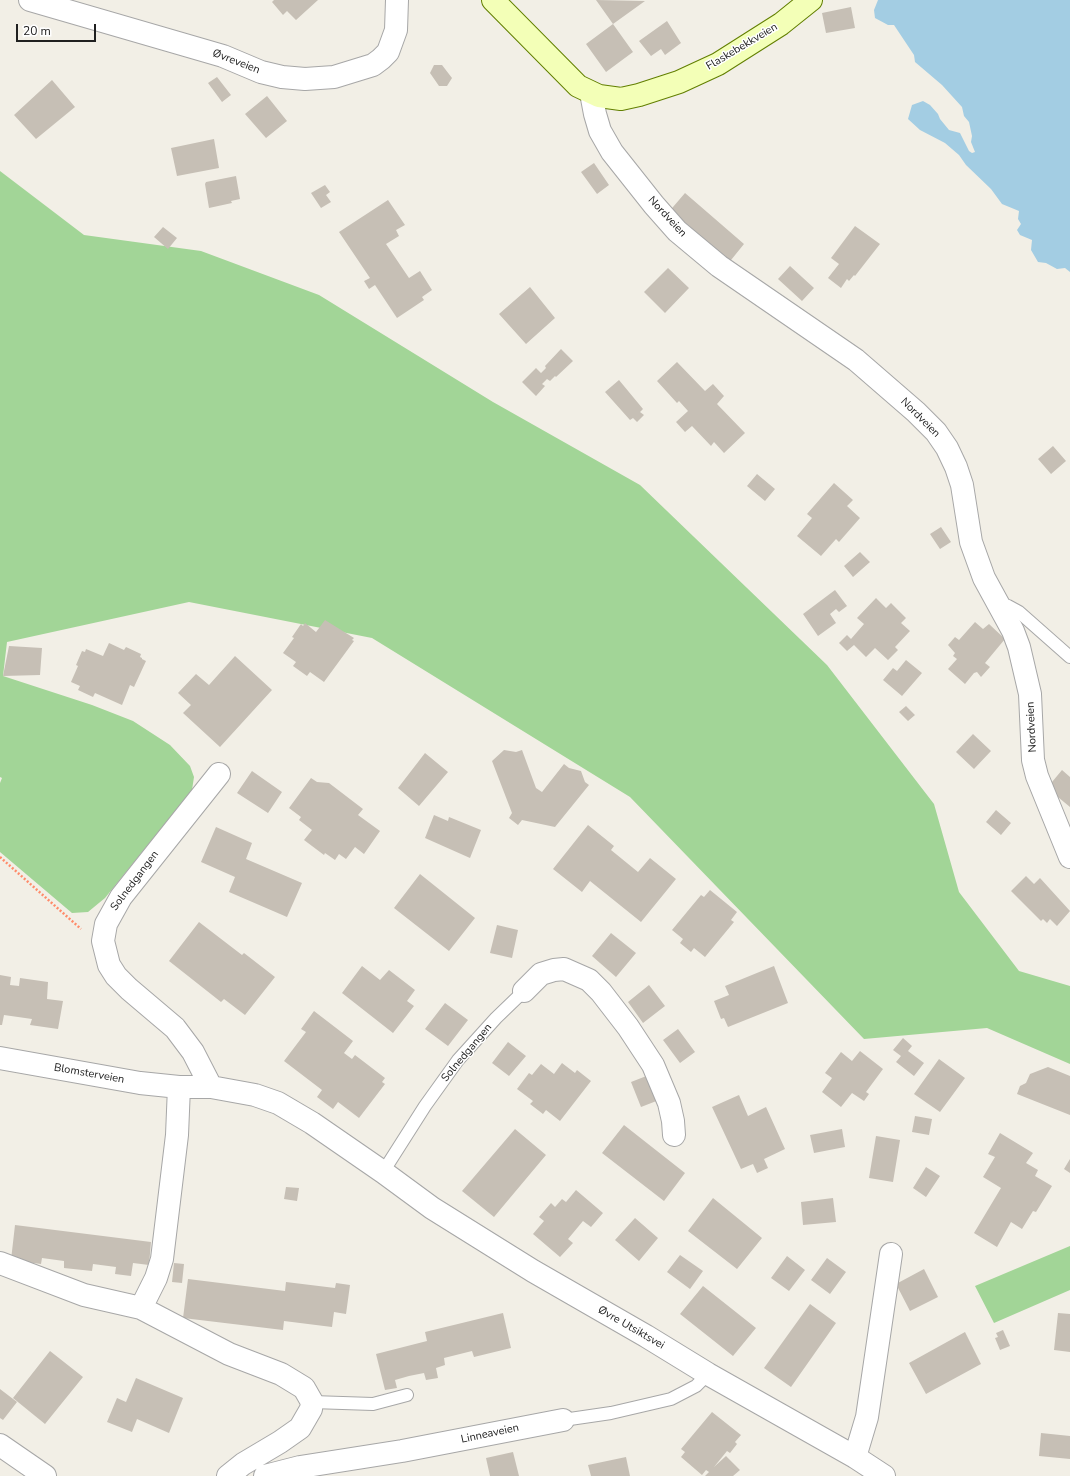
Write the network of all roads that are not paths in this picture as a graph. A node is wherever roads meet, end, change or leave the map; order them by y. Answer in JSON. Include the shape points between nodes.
{"nodes":[{"id":1,"x":30,"y":0,"type":"edge"},
{"id":2,"x":397,"y":0,"type":"edge"},
{"id":3,"x":493,"y":0,"type":"edge"},
{"id":4,"x":811,"y":0,"type":"edge"},
{"id":5,"x":591,"y":93,"type":"junction"},
{"id":6,"x":996,"y":603,"type":"junction"},
{"id":7,"x":1070,"y":657,"type":"edge"},
{"id":8,"x":219,"y":774,"type":"dead end"},
{"id":9,"x":1070,"y":857,"type":"edge"},
{"id":10,"x":524,"y":991,"type":"joint"},
{"id":11,"x":0,"y":1058,"type":"edge"},
{"id":12,"x":179,"y":1087,"type":"junction"},
{"id":13,"x":211,"y":1087,"type":"junction"},
{"id":14,"x":674,"y":1135,"type":"dead end"},
{"id":15,"x":383,"y":1172,"type":"junction"},
{"id":16,"x":891,"y":1254,"type":"dead end"},
{"id":17,"x":0,"y":1263,"type":"edge"},
{"id":18,"x":141,"y":1308,"type":"junction"},
{"id":19,"x":708,"y":1374,"type":"junction"},
{"id":20,"x":407,"y":1395,"type":"dead end"},
{"id":21,"x":312,"y":1402,"type":"junction"},
{"id":22,"x":563,"y":1420,"type":"joint"},
{"id":23,"x":0,"y":1445,"type":"edge"},
{"id":24,"x":855,"y":1457,"type":"junction"},
{"id":25,"x":45,"y":1476,"type":"edge"},
{"id":26,"x":228,"y":1476,"type":"edge"},
{"id":27,"x":264,"y":1476,"type":"edge"},
{"id":28,"x":884,"y":1476,"type":"edge"}],
"edges":[{"from":1,"to":2,"type":"street","name":"Øvreveien","via":[[223,56],[261,72],[305,79],[334,77],[373,65],[381,59],[388,52],[396,30]]},
{"from":3,"to":5,"type":"main road","name":"Flaskebekkveien","via":[[578,86]]},
{"from":4,"to":5,"type":"main road","name":"Flaskebekkveien","via":[[752,43],[718,64],[679,82],[621,99]]},
{"from":5,"to":6,"type":"street","name":"Nordveien","via":[[600,131],[612,152],[677,231],[719,266],[856,360],[936,432],[956,467],[966,506],[971,542]]},
{"from":6,"to":7,"type":"lane","via":[[1019,612]]},
{"from":6,"to":9,"type":"street","name":"Nordveien","via":[[1020,647],[1030,694],[1037,776]]},
{"from":8,"to":13,"type":"street","name":"Solnedgangen","via":[[121,897],[106,924],[103,941],[109,965],[116,976],[175,1028],[193,1052]]},
{"from":10,"to":14,"type":"street","name":"Solnedgangen","via":[[541,974],[554,970],[564,969],[589,980],[628,1027],[653,1065],[669,1103]]},
{"from":10,"to":15,"type":"lane","name":"Solnedgangen","via":[[458,1060]]},
{"from":11,"to":12,"type":"street","name":"Blomsterveien","via":[[132,1082]]},
{"from":12,"to":13,"type":"street"},
{"from":12,"to":18,"type":"street","via":[[177,1135],[162,1259]]},
{"from":13,"to":15,"type":"street","via":[[255,1095],[278,1103]]},
{"from":15,"to":19,"type":"street","name":"Øvre Utsiktsvei","via":[[432,1208],[533,1271]]},
{"from":16,"to":24,"type":"street","via":[[867,1417]]},
{"from":17,"to":18,"type":"street","via":[[84,1294]]},
{"from":18,"to":21,"type":"street","via":[[229,1354],[281,1374],[304,1388]]},
{"from":19,"to":22,"type":"lane","name":"Linneaveien","via":[[696,1386],[671,1399],[611,1413]]},
{"from":19,"to":24,"type":"street","name":"Øvre Utsiktsvei"},
{"from":20,"to":21,"type":"lane","via":[[373,1404]]},
{"from":21,"to":26,"type":"street","via":[[311,1409],[300,1428]]},
{"from":22,"to":27,"type":"street","name":"Linneaveien","via":[[402,1452],[300,1467]]},
{"from":23,"to":25,"type":"street"},
{"from":24,"to":28,"type":"street","name":"Øvre Utsiktsvei"}]}
